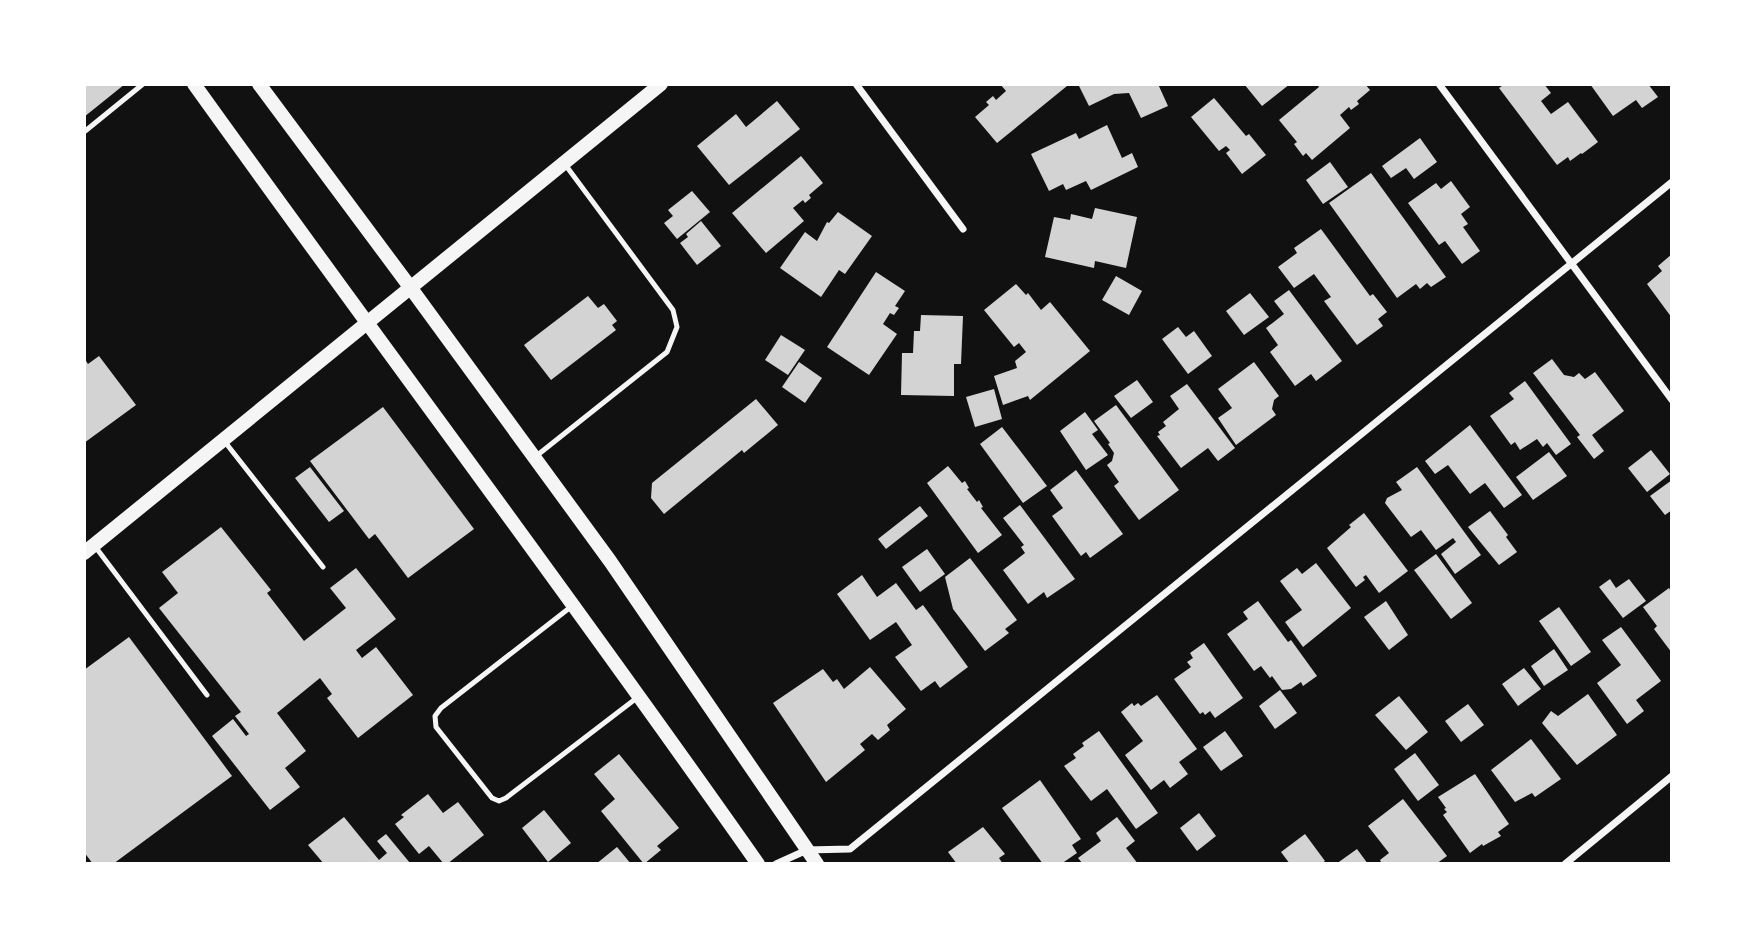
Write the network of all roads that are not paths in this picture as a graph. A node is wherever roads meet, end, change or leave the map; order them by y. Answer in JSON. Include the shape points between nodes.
{"nodes":[{"id":1,"x":143,"y":84,"type":"edge"},
{"id":2,"x":194,"y":84,"type":"edge"},
{"id":3,"x":258,"y":84,"type":"edge"},
{"id":4,"x":661,"y":84,"type":"edge"},
{"id":5,"x":856,"y":84,"type":"edge"},
{"id":6,"x":1439,"y":84,"type":"edge"},
{"id":7,"x":84,"y":132,"type":"edge"},
{"id":8,"x":564,"y":163,"type":"junction"},
{"id":9,"x":1672,"y":181,"type":"edge"},
{"id":10,"x":963,"y":229,"type":"dead end"},
{"id":11,"x":1572,"y":263,"type":"junction"},
{"id":12,"x":410,"y":286,"type":"junction"},
{"id":13,"x":366,"y":323,"type":"junction"},
{"id":14,"x":1672,"y":400,"type":"edge"},
{"id":15,"x":223,"y":439,"type":"junction"},
{"id":16,"x":535,"y":457,"type":"junction"},
{"id":17,"x":89,"y":549,"type":"edge"},
{"id":18,"x":323,"y":567,"type":"dead end"},
{"id":19,"x":575,"y":605,"type":"junction"},
{"id":20,"x":206,"y":695,"type":"dead end"},
{"id":21,"x":640,"y":695,"type":"junction"},
{"id":22,"x":1672,"y":776,"type":"edge"},
{"id":23,"x":807,"y":850,"type":"junction"},
{"id":24,"x":758,"y":864,"type":"edge"},
{"id":25,"x":776,"y":864,"type":"edge"},
{"id":26,"x":817,"y":864,"type":"edge"},
{"id":27,"x":1565,"y":864,"type":"edge"}],
"edges":[{"from":1,"to":7,"type":"lane"},
{"from":2,"to":13,"type":"main road"},
{"from":3,"to":12,"type":"main road"},
{"from":4,"to":8,"type":"main road"},
{"from":5,"to":10,"type":"street"},
{"from":6,"to":11,"type":"street"},
{"from":8,"to":12,"type":"main road"},
{"from":8,"to":16,"type":"lane","via":[[673,310],[677,327],[667,352]]},
{"from":9,"to":11,"type":"street"},
{"from":11,"to":14,"type":"street"},
{"from":11,"to":23,"type":"street","via":[[850,849]]},
{"from":12,"to":13,"type":"main road"},
{"from":12,"to":16,"type":"main road"},
{"from":13,"to":15,"type":"main road"},
{"from":13,"to":19,"type":"main road"},
{"from":15,"to":17,"type":"main road"},
{"from":15,"to":18,"type":"lane"},
{"from":16,"to":23,"type":"main road"},
{"from":17,"to":20,"type":"lane"},
{"from":19,"to":21,"type":"main road"},
{"from":19,"to":21,"type":"lane","via":[[441,708],[435,716],[436,727],[499,801]]},
{"from":21,"to":24,"type":"main road"},
{"from":22,"to":27,"type":"street"},
{"from":23,"to":25,"type":"street"},
{"from":23,"to":26,"type":"main road"}]}
